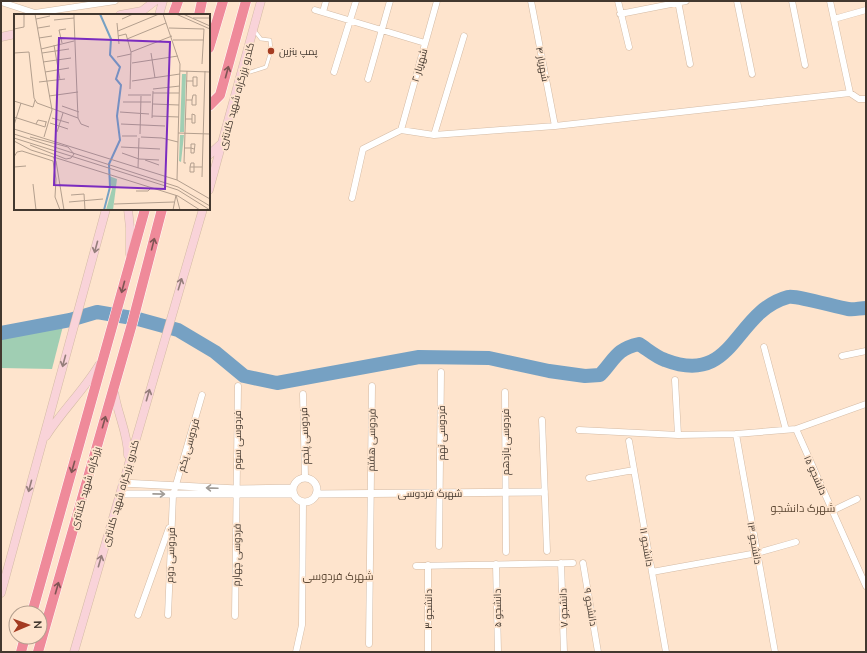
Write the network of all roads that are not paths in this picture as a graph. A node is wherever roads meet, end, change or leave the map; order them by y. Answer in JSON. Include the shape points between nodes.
{"nodes":[{"id":1,"x":115,"y":1,"type":"edge"},
{"id":2,"x":155,"y":1,"type":"edge"},
{"id":3,"x":163,"y":1,"type":"edge"},
{"id":4,"x":178,"y":1,"type":"edge"},
{"id":5,"x":202,"y":1,"type":"edge"},
{"id":6,"x":223,"y":1,"type":"edge"},
{"id":7,"x":246,"y":1,"type":"edge"},
{"id":8,"x":261,"y":1,"type":"edge"},
{"id":9,"x":326,"y":1,"type":"edge"},
{"id":10,"x":356,"y":1,"type":"edge"},
{"id":11,"x":390,"y":1,"type":"edge"},
{"id":12,"x":437,"y":1,"type":"edge"},
{"id":13,"x":531,"y":1,"type":"edge"},
{"id":14,"x":618,"y":1,"type":"edge"},
{"id":15,"x":686,"y":1,"type":"edge"},
{"id":16,"x":737,"y":1,"type":"edge"},
{"id":17,"x":792,"y":1,"type":"edge"},
{"id":18,"x":830,"y":1,"type":"edge"},
{"id":19,"x":1,"y":2,"type":"edge"},
{"id":20,"x":678,"y":2,"type":"edge"},
{"id":21,"x":81,"y":4,"type":"edge"},
{"id":22,"x":316,"y":10,"type":"dead end"},
{"id":23,"x":866,"y":10,"type":"edge"},
{"id":24,"x":323,"y":12,"type":"junction"},
{"id":25,"x":126,"y":14,"type":"edge"},
{"id":26,"x":159,"y":14,"type":"edge"},
{"id":27,"x":173,"y":14,"type":"edge"},
{"id":28,"x":198,"y":14,"type":"edge"},
{"id":29,"x":620,"y":14,"type":"junction"},
{"id":30,"x":834,"y":18,"type":"junction"},
{"id":31,"x":350,"y":20,"type":"junction"},
{"id":32,"x":254,"y":29,"type":"junction"},
{"id":33,"x":382,"y":30,"type":"junction"},
{"id":34,"x":14,"y":34,"type":"edge"},
{"id":35,"x":464,"y":36,"type":"dead end"},
{"id":36,"x":1,"y":37,"type":"edge"},
{"id":37,"x":425,"y":43,"type":"junction"},
{"id":38,"x":210,"y":45,"type":"edge"},
{"id":39,"x":629,"y":47,"type":"dead end"},
{"id":40,"x":690,"y":64,"type":"dead end"},
{"id":41,"x":805,"y":65,"type":"dead end"},
{"id":42,"x":334,"y":72,"type":"dead end"},
{"id":43,"x":752,"y":74,"type":"dead end"},
{"id":44,"x":242,"y":75,"type":"junction"},
{"id":45,"x":368,"y":79,"type":"dead end"},
{"id":46,"x":850,"y":93,"type":"junction"},
{"id":47,"x":866,"y":99,"type":"edge"},
{"id":48,"x":210,"y":105,"type":"edge"},
{"id":49,"x":555,"y":126,"type":"junction"},
{"id":50,"x":401,"y":130,"type":"junction"},
{"id":51,"x":434,"y":135,"type":"junction"},
{"id":52,"x":224,"y":142,"type":"junction"},
{"id":53,"x":210,"y":154,"type":"edge"},
{"id":54,"x":210,"y":187,"type":"edge"},
{"id":55,"x":352,"y":198,"type":"dead end"},
{"id":56,"x":106,"y":210,"type":"edge"},
{"id":57,"x":128,"y":210,"type":"edge"},
{"id":58,"x":145,"y":210,"type":"edge"},
{"id":59,"x":162,"y":210,"type":"edge"},
{"id":60,"x":203,"y":210,"type":"edge"},
{"id":61,"x":129,"y":266,"type":"junction"},
{"id":62,"x":764,"y":347,"type":"dead end"},
{"id":63,"x":866,"y":351,"type":"edge"},
{"id":64,"x":104,"y":356,"type":"junction"},
{"id":65,"x":842,"y":356,"type":"dead end"},
{"id":66,"x":441,"y":372,"type":"dead end"},
{"id":67,"x":675,"y":380,"type":"dead end"},
{"id":68,"x":238,"y":386,"type":"dead end"},
{"id":69,"x":372,"y":386,"type":"dead end"},
{"id":70,"x":114,"y":387,"type":"junction"},
{"id":71,"x":505,"y":392,"type":"dead end"},
{"id":72,"x":303,"y":394,"type":"dead end"},
{"id":73,"x":202,"y":395,"type":"dead end"},
{"id":74,"x":866,"y":404,"type":"edge"},
{"id":75,"x":542,"y":420,"type":"dead end"},
{"id":76,"x":796,"y":429,"type":"junction"},
{"id":77,"x":579,"y":430,"type":"dead end"},
{"id":78,"x":786,"y":430,"type":"junction"},
{"id":79,"x":736,"y":434,"type":"junction"},
{"id":80,"x":678,"y":435,"type":"junction"},
{"id":81,"x":629,"y":442,"type":"dead end"},
{"id":82,"x":42,"y":444,"type":"junction"},
{"id":83,"x":128,"y":466,"type":"junction"},
{"id":84,"x":634,"y":470,"type":"junction"},
{"id":85,"x":305,"y":477,"type":"junction"},
{"id":86,"x":589,"y":478,"type":"dead end"},
{"id":87,"x":122,"y":483,"type":"junction"},
{"id":88,"x":176,"y":486,"type":"junction"},
{"id":89,"x":544,"y":489,"type":"junction"},
{"id":90,"x":506,"y":490,"type":"junction"},
{"id":91,"x":293,"y":491,"type":"junction"},
{"id":92,"x":371,"y":491,"type":"junction"},
{"id":93,"x":440,"y":491,"type":"junction"},
{"id":94,"x":237,"y":492,"type":"junction"},
{"id":95,"x":317,"y":492,"type":"junction"},
{"id":96,"x":120,"y":494,"type":"junction"},
{"id":97,"x":173,"y":495,"type":"junction"},
{"id":98,"x":857,"y":499,"type":"dead end"},
{"id":99,"x":303,"y":502,"type":"junction"},
{"id":100,"x":832,"y":511,"type":"junction"},
{"id":101,"x":171,"y":523,"type":"junction"},
{"id":102,"x":796,"y":542,"type":"dead end"},
{"id":103,"x":439,"y":546,"type":"dead end"},
{"id":104,"x":547,"y":551,"type":"dead end"},
{"id":105,"x":506,"y":552,"type":"dead end"},
{"id":106,"x":757,"y":553,"type":"junction"},
{"id":107,"x":561,"y":563,"type":"junction"},
{"id":108,"x":573,"y":563,"type":"dead end"},
{"id":109,"x":583,"y":563,"type":"dead end"},
{"id":110,"x":496,"y":564,"type":"junction"},
{"id":111,"x":416,"y":566,"type":"dead end"},
{"id":112,"x":428,"y":566,"type":"junction"},
{"id":113,"x":4,"y":569,"type":"edge"},
{"id":114,"x":652,"y":572,"type":"junction"},
{"id":115,"x":866,"y":586,"type":"edge"},
{"id":116,"x":1,"y":593,"type":"edge"},
{"id":117,"x":34,"y":605,"type":"edge"},
{"id":118,"x":138,"y":615,"type":"dead end"},
{"id":119,"x":168,"y":615,"type":"dead end"},
{"id":120,"x":235,"y":616,"type":"dead end"},
{"id":121,"x":369,"y":644,"type":"dead end"},
{"id":122,"x":38,"y":652,"type":"edge"},
{"id":123,"x":74,"y":652,"type":"edge"},
{"id":124,"x":296,"y":652,"type":"edge"},
{"id":125,"x":428,"y":652,"type":"edge"},
{"id":126,"x":498,"y":652,"type":"edge"},
{"id":127,"x":564,"y":652,"type":"edge"},
{"id":128,"x":598,"y":652,"type":"edge"},
{"id":129,"x":666,"y":652,"type":"edge"},
{"id":130,"x":775,"y":652,"type":"edge"}],
"edges":[{"from":1,"to":21,"type":"street"},
{"from":2,"to":25,"type":"main road","via":[[142,11]]},
{"from":3,"to":26,"type":"main road"},
{"from":4,"to":27,"type":"highway"},
{"from":5,"to":28,"type":"highway"},
{"from":6,"to":38,"type":"highway"},
{"from":48,"to":7,"type":"highway","one_way":true,"via":[[220,95],[223,87]]},
{"from":8,"to":32,"type":"main road","name":"کندرو بزرگراه شهید کلانتری"},
{"from":9,"to":24,"type":"street"},
{"from":10,"to":31,"type":"street"},
{"from":11,"to":33,"type":"street"},
{"from":12,"to":37,"type":"street","name":"۲ شهریار"},
{"from":13,"to":49,"type":"street","name":"شهریار ۴"},
{"from":14,"to":29,"type":"street"},
{"from":15,"to":20,"type":"street"},
{"from":16,"to":43,"type":"street"},
{"from":17,"to":41,"type":"street"},
{"from":18,"to":30,"type":"street"},
{"from":19,"to":21,"type":"street","via":[[35,13]]},
{"from":20,"to":29,"type":"street"},
{"from":20,"to":40,"type":"street"},
{"from":22,"to":24,"type":"street"},
{"from":23,"to":30,"type":"street"},
{"from":24,"to":31,"type":"street"},
{"from":29,"to":39,"type":"street"},
{"from":30,"to":46,"type":"street"},
{"from":31,"to":33,"type":"street"},
{"from":31,"to":42,"type":"street"},
{"from":32,"to":44,"type":"main road","name":"کندرو بزرگراه شهید کلانتری"},
{"from":32,"to":44,"type":"lane","via":[[261,39],[270,40],[271,51],[266,67]]},
{"from":33,"to":37,"type":"street"},
{"from":33,"to":45,"type":"street"},
{"from":34,"to":36,"type":"main road"},
{"from":35,"to":51,"type":"street"},
{"from":37,"to":50,"type":"street","name":"۲ شهریار"},
{"from":44,"to":52,"type":"main road","name":"کندرو بزرگراه شهید کلانتری"},
{"from":46,"to":47,"type":"street","via":[[859,99]]},
{"from":46,"to":49,"type":"street"},
{"from":49,"to":51,"type":"street"},
{"from":50,"to":51,"type":"street"},
{"from":50,"to":55,"type":"street","via":[[363,149]]},
{"from":52,"to":53,"type":"main road"},
{"from":52,"to":54,"type":"main road","name":"کندرو بزرگراه شهید کلانتری"},
{"from":56,"to":82,"type":"main road","one_way":true},
{"from":57,"to":61,"type":"main road"},
{"from":58,"to":61,"type":"highway"},
{"from":70,"to":59,"type":"highway","name":"بزرگراه شهید کلانتری","one_way":true},
{"from":83,"to":60,"type":"main road","name":"کندرو بزرگراه شهید کلانتری","one_way":true},
{"from":61,"to":64,"type":"highway","name":"بزرگراه شهید کلانتری","one_way":true},
{"from":62,"to":78,"type":"street"},
{"from":63,"to":65,"type":"street"},
{"from":64,"to":82,"type":"main road","via":[[88,383],[58,416]]},
{"from":64,"to":117,"type":"highway","name":"بزرگراه شهید کلانتری","one_way":true},
{"from":66,"to":93,"type":"street","name":"فردوسی نهم"},
{"from":67,"to":80,"type":"street"},
{"from":68,"to":94,"type":"street","name":"فردوسی سوم"},
{"from":69,"to":92,"type":"street","name":"فردوسی هفتم"},
{"from":70,"to":83,"type":"main road","via":[[116,406],[128,441]]},
{"from":122,"to":70,"type":"highway","name":"بزرگراه شهید کلانتری","one_way":true},
{"from":71,"to":90,"type":"street","name":"فردوسی یازدهم"},
{"from":72,"to":85,"type":"street","name":"فردوسی پنجم"},
{"from":73,"to":88,"type":"street","name":"فردوسی یکم"},
{"from":74,"to":76,"type":"street"},
{"from":75,"to":89,"type":"street"},
{"from":76,"to":78,"type":"street"},
{"from":76,"to":100,"type":"street","name":"دانشجو ۱۵"},
{"from":77,"to":80,"type":"street"},
{"from":78,"to":79,"type":"street"},
{"from":79,"to":80,"type":"street"},
{"from":79,"to":106,"type":"street","name":"دانشجو ۱۳"},
{"from":81,"to":84,"type":"street","name":"دانشجو ۱۱"},
{"from":82,"to":113,"type":"main road","one_way":true},
{"from":83,"to":87,"type":"main road","name":"کندرو بزرگراه شهید کلانتری"},
{"from":84,"to":86,"type":"street"},
{"from":84,"to":114,"type":"street","name":"دانشجو ۱۱"},
{"from":85,"to":91,"type":"street","via":[[298,480]]},
{"from":85,"to":95,"type":"street","via":[[312,480]]},
{"from":87,"to":88,"type":"street"},
{"from":87,"to":96,"type":"main road","name":"کندرو بزرگراه شهید کلانتری"},
{"from":94,"to":88,"type":"street","one_way":true},
{"from":88,"to":97,"type":"street","name":"فردوسی یکم"},
{"from":89,"to":90,"type":"street","name":"شهرک فردوسی"},
{"from":89,"to":104,"type":"street"},
{"from":90,"to":93,"type":"street","name":"شهرک فردوسی"},
{"from":90,"to":105,"type":"street","name":"فردوسی یازدهم"},
{"from":91,"to":94,"type":"street"},
{"from":91,"to":99,"type":"street","via":[[297,499]]},
{"from":92,"to":93,"type":"street","name":"شهرک فردوسی"},
{"from":92,"to":95,"type":"street","name":"شهرک فردوسی"},
{"from":92,"to":121,"type":"street","name":"فردوسی هفتم"},
{"from":93,"to":103,"type":"street","name":"فردوسی نهم"},
{"from":94,"to":97,"type":"street"},
{"from":94,"to":120,"type":"street","name":"فردوسی چهارم"},
{"from":95,"to":99,"type":"street","via":[[310,501]]},
{"from":96,"to":97,"type":"street","one_way":true},
{"from":123,"to":96,"type":"main road","name":"کندرو بزرگراه شهید کلانتری","one_way":true},
{"from":97,"to":101,"type":"street","name":"فردوسی دوم"},
{"from":98,"to":100,"type":"street"},
{"from":99,"to":124,"type":"street","via":[[302,625]]},
{"from":100,"to":115,"type":"street","name":"دانشجو ۱۵"},
{"from":101,"to":118,"type":"street"},
{"from":101,"to":119,"type":"street","name":"فردوسی دوم"},
{"from":102,"to":106,"type":"street"},
{"from":106,"to":114,"type":"street"},
{"from":106,"to":130,"type":"street","name":"دانشجو ۱۳"},
{"from":107,"to":108,"type":"street"},
{"from":107,"to":110,"type":"street"},
{"from":107,"to":127,"type":"street","name":"دانشجو ۷"},
{"from":109,"to":128,"type":"street","name":"دانشجو ۹"},
{"from":110,"to":112,"type":"street"},
{"from":110,"to":126,"type":"street","name":"دانشجو ۵"},
{"from":111,"to":112,"type":"street"},
{"from":112,"to":125,"type":"street","name":"دانشجو ۳"},
{"from":113,"to":116,"type":"main road"},
{"from":114,"to":129,"type":"street","name":"دانشجو ۱۱"}]}
